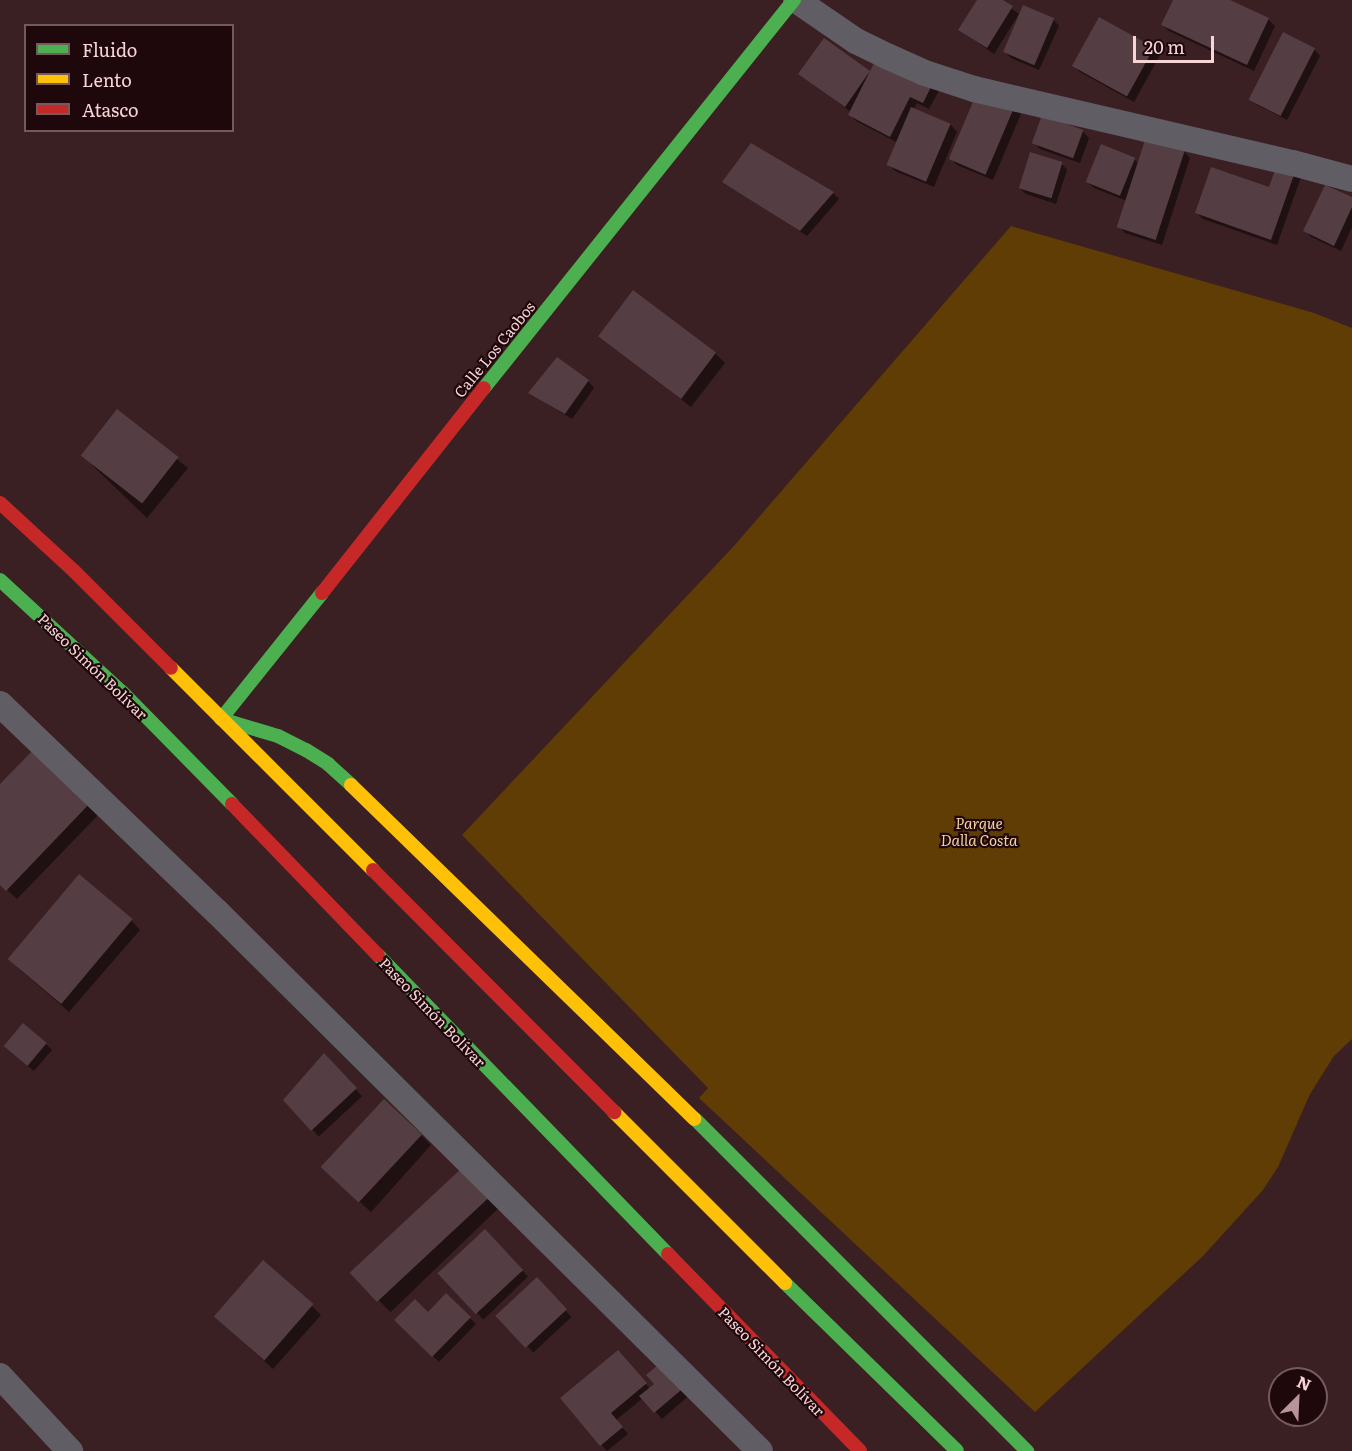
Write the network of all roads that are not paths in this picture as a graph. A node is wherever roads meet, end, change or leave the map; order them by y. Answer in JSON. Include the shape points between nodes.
{"nodes":[{"id":1,"x":795,"y":0,"type":"edge"},
{"id":2,"x":1352,"y":179,"type":"edge"},
{"id":3,"x":0,"y":503,"type":"edge"},
{"id":4,"x":0,"y":580,"type":"edge"},
{"id":5,"x":0,"y":704,"type":"edge"},
{"id":6,"x":218,"y":723,"type":"junction"},
{"id":7,"x":0,"y":1376,"type":"edge"},
{"id":8,"x":59,"y":1447,"type":"edge"},
{"id":9,"x":760,"y":1451,"type":"edge"},
{"id":10,"x":860,"y":1451,"type":"edge"},
{"id":11,"x":957,"y":1451,"type":"edge"},
{"id":12,"x":1027,"y":1451,"type":"edge"}],
"edges":[{"from":1,"to":2,"type":"street","via":[[856,41],[954,83]]},
{"from":1,"to":6,"type":"main road","name":"Calle Los Caobos"},
{"from":3,"to":6,"type":"main road","via":[[74,571]]},
{"from":4,"to":10,"type":"main road","name":"Paseo Simón Bolívar","via":[[192,756]]},
{"from":5,"to":9,"type":"street","via":[[225,920]]},
{"from":6,"to":11,"type":"main road"},
{"from":6,"to":12,"type":"main road","via":[[278,736],[328,765],[357,790],[730,1152]]},
{"from":7,"to":8,"type":"street"}]}
